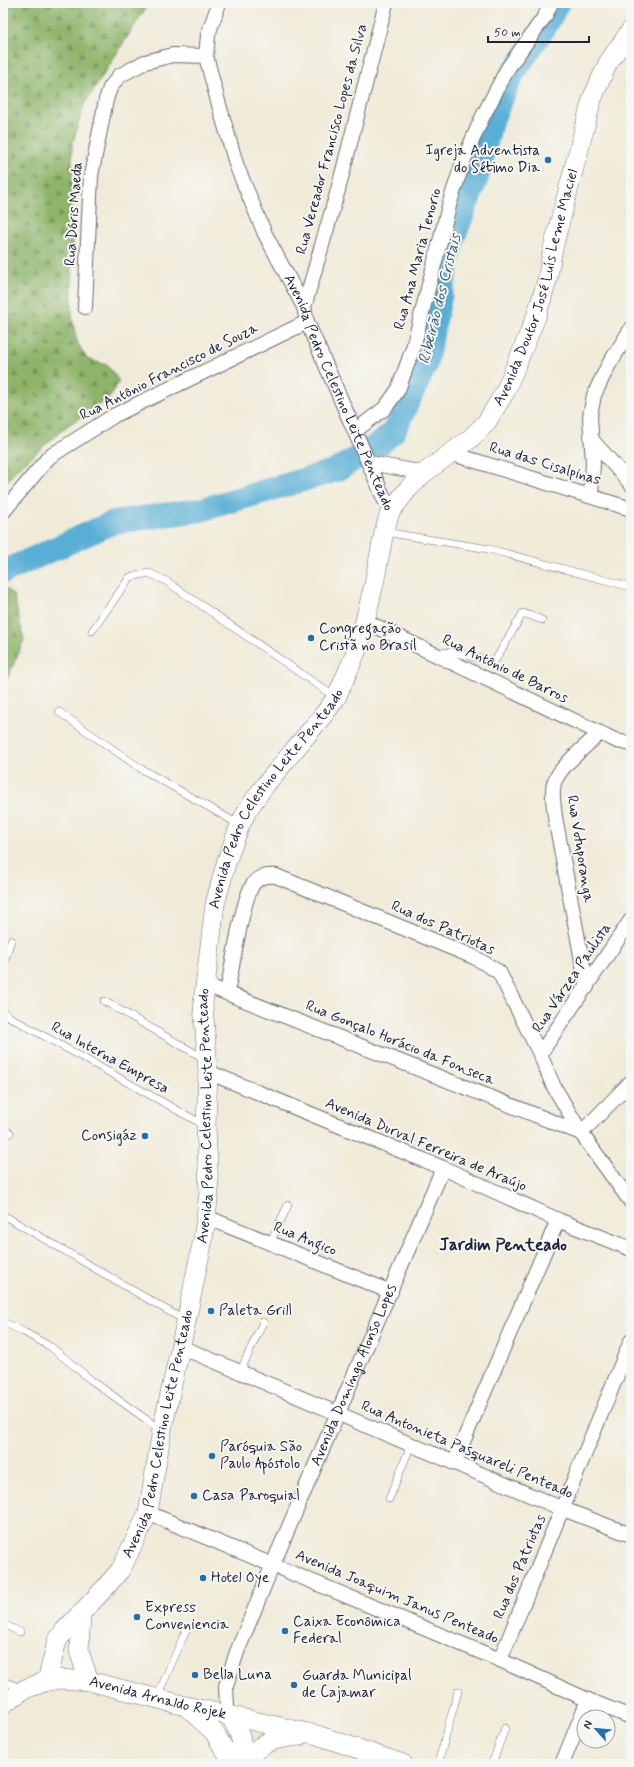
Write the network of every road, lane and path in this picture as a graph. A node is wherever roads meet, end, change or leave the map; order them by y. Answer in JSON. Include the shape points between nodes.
{"nodes":[{"id":1,"x":219,"y":3,"type":"edge"},
{"id":2,"x":386,"y":3,"type":"edge"},
{"id":3,"x":551,"y":3,"type":"edge"},
{"id":4,"x":631,"y":30,"type":"edge"},
{"id":5,"x":206,"y":56,"type":"junction"},
{"id":6,"x":84,"y":307,"type":"dead end"},
{"id":7,"x":304,"y":307,"type":"junction"},
{"id":8,"x":307,"y":322,"type":"junction"},
{"id":9,"x":631,"y":330,"type":"edge"},
{"id":10,"x":358,"y":436,"type":"junction"},
{"id":11,"x":592,"y":439,"type":"junction"},
{"id":12,"x":450,"y":453,"type":"junction"},
{"id":13,"x":369,"y":462,"type":"junction"},
{"id":14,"x":424,"y":473,"type":"junction"},
{"id":15,"x":631,"y":484,"type":"edge"},
{"id":16,"x":591,"y":496,"type":"junction"},
{"id":17,"x":631,"y":509,"type":"edge"},
{"id":18,"x":3,"y":512,"type":"edge"},
{"id":19,"x":390,"y":512,"type":"junction"},
{"id":20,"x":384,"y":532,"type":"junction"},
{"id":21,"x":631,"y":587,"type":"edge"},
{"id":22,"x":542,"y":620,"type":"dead end"},
{"id":23,"x":365,"y":621,"type":"junction"},
{"id":24,"x":92,"y":631,"type":"dead end"},
{"id":25,"x":434,"y":654,"type":"junction"},
{"id":26,"x":336,"y":698,"type":"junction"},
{"id":27,"x":59,"y":712,"type":"dead end"},
{"id":28,"x":600,"y":733,"type":"junction"},
{"id":29,"x":631,"y":744,"type":"edge"},
{"id":30,"x":240,"y":825,"type":"junction"},
{"id":31,"x":631,"y":920,"type":"edge"},
{"id":32,"x":11,"y":940,"type":"dead end"},
{"id":33,"x":3,"y":965,"type":"edge"},
{"id":34,"x":206,"y":985,"type":"junction"},
{"id":35,"x":587,"y":987,"type":"junction"},
{"id":36,"x":227,"y":992,"type":"junction"},
{"id":37,"x":104,"y":1002,"type":"dead end"},
{"id":38,"x":3,"y":1011,"type":"edge"},
{"id":39,"x":540,"y":1054,"type":"junction"},
{"id":40,"x":208,"y":1066,"type":"junction"},
{"id":41,"x":628,"y":1091,"type":"edge"},
{"id":42,"x":206,"y":1126,"type":"junction"},
{"id":43,"x":581,"y":1133,"type":"junction"},
{"id":44,"x":443,"y":1168,"type":"junction"},
{"id":45,"x":631,"y":1202,"type":"edge"},
{"id":46,"x":288,"y":1205,"type":"dead end"},
{"id":47,"x":3,"y":1214,"type":"edge"},
{"id":48,"x":206,"y":1217,"type":"junction"},
{"id":49,"x":558,"y":1220,"type":"junction"},
{"id":50,"x":270,"y":1243,"type":"junction"},
{"id":51,"x":631,"y":1250,"type":"edge"},
{"id":52,"x":391,"y":1292,"type":"junction"},
{"id":53,"x":3,"y":1322,"type":"edge"},
{"id":54,"x":186,"y":1322,"type":"junction"},
{"id":55,"x":263,"y":1322,"type":"dead end"},
{"id":56,"x":631,"y":1341,"type":"edge"},
{"id":57,"x":181,"y":1347,"type":"junction"},
{"id":58,"x":240,"y":1372,"type":"junction"},
{"id":59,"x":338,"y":1414,"type":"junction"},
{"id":60,"x":162,"y":1430,"type":"junction"},
{"id":61,"x":411,"y":1445,"type":"junction"},
{"id":62,"x":454,"y":1463,"type":"junction"},
{"id":63,"x":389,"y":1499,"type":"dead end"},
{"id":64,"x":563,"y":1509,"type":"junction"},
{"id":65,"x":148,"y":1513,"type":"junction"},
{"id":66,"x":631,"y":1535,"type":"edge"},
{"id":67,"x":273,"y":1564,"type":"junction"},
{"id":68,"x":80,"y":1614,"type":"junction"},
{"id":69,"x":3,"y":1624,"type":"edge"},
{"id":70,"x":187,"y":1628,"type":"dead end"},
{"id":71,"x":20,"y":1632,"type":"dead end"},
{"id":72,"x":500,"y":1660,"type":"junction"},
{"id":73,"x":3,"y":1681,"type":"edge"},
{"id":74,"x":47,"y":1681,"type":"junction"},
{"id":75,"x":89,"y":1681,"type":"junction"},
{"id":76,"x":25,"y":1689,"type":"junction"},
{"id":77,"x":458,"y":1691,"type":"dead end"},
{"id":78,"x":157,"y":1698,"type":"junction"},
{"id":79,"x":588,"y":1700,"type":"junction"},
{"id":80,"x":3,"y":1704,"type":"edge"},
{"id":81,"x":186,"y":1706,"type":"junction"},
{"id":82,"x":230,"y":1716,"type":"junction"},
{"id":83,"x":631,"y":1717,"type":"edge"},
{"id":84,"x":505,"y":1728,"type":"dead end"},
{"id":85,"x":317,"y":1735,"type":"junction"},
{"id":86,"x":3,"y":1763,"type":"edge"},
{"id":87,"x":9,"y":1764,"type":"edge"},
{"id":88,"x":233,"y":1764,"type":"edge"},
{"id":89,"x":241,"y":1764,"type":"edge"},
{"id":90,"x":245,"y":1764,"type":"edge"},
{"id":91,"x":403,"y":1764,"type":"edge"},
{"id":92,"x":438,"y":1764,"type":"edge"},
{"id":93,"x":492,"y":1764,"type":"edge"},
{"id":94,"x":562,"y":1764,"type":"edge"}],
"edges":[{"from":1,"to":5,"type":"street","name":"Avenida Pedro Celestino Leite Penteado","via":[[208,35]]},
{"from":2,"to":7,"type":"street","name":"Rua Vereador Francisco Lopes da Silva","via":[[338,190]]},
{"from":3,"to":10,"type":"street","name":"Rua Ana Maria Tenorio","via":[[545,16],[508,68],[464,159],[398,390],[385,408]]},
{"from":4,"to":12,"type":"street","name":"Avenida Doutor José Luís Leme Maciel","via":[[608,63],[592,99],[553,248],[547,281],[536,318],[520,357],[505,392],[486,422],[470,439]]},
{"from":5,"to":6,"type":"street","name":"Rua Dóris Maeda","via":[[173,55],[145,62],[119,76],[110,88],[91,176]]},
{"from":5,"to":7,"type":"street","name":"Avenida Pedro Celestino Leite Penteado","via":[[237,167],[265,234]]},
{"from":7,"to":8,"type":"street","name":"Avenida Pedro Celestino Leite Penteado"},
{"from":8,"to":10,"type":"street","name":"Avenida Pedro Celestino Leite Penteado"},
{"from":8,"to":18,"type":"street","name":"Rua Antônio Francisco de Souza","via":[[87,431],[49,457]]},
{"from":9,"to":11,"type":"street","via":[[608,366],[594,395],[590,416]]},
{"from":10,"to":13,"type":"street","name":"Avenida Pedro Celestino Leite Penteado"},
{"from":11,"to":15,"type":"street"},
{"from":11,"to":16,"type":"street"},
{"from":12,"to":14,"type":"street","name":"Avenida Doutor José Luís Leme Maciel"},
{"from":12,"to":16,"type":"street","name":"Rua das Cisalpinas"},
{"from":13,"to":14,"type":"street"},
{"from":13,"to":19,"type":"street","name":"Avenida Pedro Celestino Leite Penteado"},
{"from":14,"to":19,"type":"street","name":"Avenida Doutor José Luís Leme Maciel"},
{"from":16,"to":17,"type":"street","name":"Rua das Cisalpinas"},
{"from":19,"to":20,"type":"street","name":"Avenida Pedro Celestino Leite Penteado"},
{"from":20,"to":21,"type":"lane","via":[[489,549]]},
{"from":20,"to":23,"type":"street","name":"Avenida Pedro Celestino Leite Penteado"},
{"from":22,"to":25,"type":"lane","via":[[523,613],[496,659],[492,661],[451,652]]},
{"from":23,"to":25,"type":"street","name":"Rua Antônio de Barros"},
{"from":23,"to":26,"type":"street","name":"Avenida Pedro Celestino Leite Penteado","via":[[359,645]]},
{"from":24,"to":26,"type":"lane","via":[[130,576],[149,573],[166,581]]},
{"from":25,"to":28,"type":"street","name":"Rua Antônio de Barros"},
{"from":26,"to":30,"type":"street","name":"Avenida Pedro Celestino Leite Penteado","via":[[266,784]]},
{"from":27,"to":30,"type":"lane","via":[[140,768]]},
{"from":28,"to":29,"type":"street","name":"Rua Antônio de Barros"},
{"from":28,"to":35,"type":"street","name":"Rua Votuporanga","via":[[559,773],[554,783],[553,794],[555,817]]},
{"from":30,"to":34,"type":"street","name":"Avenida Pedro Celestino Leite Penteado","via":[[215,904]]},
{"from":31,"to":35,"type":"street","name":"Rua Várzea Paulista"},
{"from":32,"to":33,"type":"lane"},
{"from":34,"to":36,"type":"street","name":"Rua Gonçalo Horácio da Fonseca"},
{"from":34,"to":40,"type":"street","name":"Avenida Pedro Celestino Leite Penteado","via":[[203,1004]]},
{"from":35,"to":39,"type":"street","name":"Rua Várzea Paulista"},
{"from":36,"to":39,"type":"street","name":"Rua dos Patriotas","via":[[246,898],[253,883],[264,875],[276,876],[486,964],[499,972]]},
{"from":36,"to":43,"type":"street","name":"Rua Gonçalo Horácio da Fonseca"},
{"from":37,"to":40,"type":"lane"},
{"from":38,"to":42,"type":"lane","name":"Rua Interna Empresa"},
{"from":39,"to":43,"type":"street","name":"Rua dos Patriotas","via":[[553,1085]]},
{"from":40,"to":42,"type":"street","name":"Avenida Pedro Celestino Leite Penteado"},
{"from":40,"to":44,"type":"street","name":"Avenida Durval Ferreira de Araújo"},
{"from":41,"to":43,"type":"street"},
{"from":42,"to":48,"type":"street","name":"Avenida Pedro Celestino Leite Penteado","via":[[209,1192]]},
{"from":43,"to":45,"type":"street","name":"Rua dos Patriotas"},
{"from":44,"to":49,"type":"street","name":"Avenida Durval Ferreira de Araújo"},
{"from":44,"to":52,"type":"street","name":"Avenida Domingo Alonso Lopes"},
{"from":46,"to":50,"type":"lane"},
{"from":47,"to":54,"type":"lane"},
{"from":48,"to":50,"type":"street","name":"Rua Angico"},
{"from":48,"to":54,"type":"street","name":"Avenida Pedro Celestino Leite Penteado"},
{"from":49,"to":51,"type":"street","name":"Avenida Durval Ferreira de Araújo"},
{"from":49,"to":62,"type":"street"},
{"from":50,"to":52,"type":"street","name":"Rua Angico"},
{"from":52,"to":59,"type":"street","name":"Avenida Domingo Alonso Lopes"},
{"from":53,"to":60,"type":"lane","via":[[51,1347],[91,1380]]},
{"from":54,"to":57,"type":"street","name":"Avenida Pedro Celestino Leite Penteado"},
{"from":55,"to":58,"type":"lane"},
{"from":56,"to":64,"type":"street","name":"Rua dos Patriotas"},
{"from":57,"to":58,"type":"street","name":"Rua Antonieta Pasquareli Penteado"},
{"from":57,"to":60,"type":"street","name":"Avenida Pedro Celestino Leite Penteado"},
{"from":58,"to":59,"type":"street","name":"Rua Antonieta Pasquareli Penteado"},
{"from":59,"to":61,"type":"street","name":"Rua Antonieta Pasquareli Penteado"},
{"from":59,"to":67,"type":"street","name":"Avenida Domingo Alonso Lopes"},
{"from":60,"to":65,"type":"street","name":"Avenida Pedro Celestino Leite Penteado"},
{"from":61,"to":62,"type":"street","name":"Rua Antonieta Pasquareli Penteado"},
{"from":61,"to":63,"type":"lane"},
{"from":62,"to":64,"type":"street","name":"Rua Antonieta Pasquareli Penteado"},
{"from":64,"to":66,"type":"street","name":"Rua Antonieta Pasquareli Penteado"},
{"from":64,"to":72,"type":"street","name":"Rua dos Patriotas"},
{"from":65,"to":67,"type":"street","name":"Avenida Joaquim Janus Penteado"},
{"from":65,"to":68,"type":"street","name":"Avenida Pedro Celestino Leite Penteado","via":[[121,1569]]},
{"from":67,"to":72,"type":"street","name":"Avenida Joaquim Janus Penteado"},
{"from":67,"to":82,"type":"street","name":"Avenida Domingo Alonso Lopes","via":[[226,1686]]},
{"from":68,"to":74,"type":"street","name":"Avenida Pedro Celestino Leite Penteado","via":[[57,1641]]},
{"from":68,"to":75,"type":"street","via":[[78,1645]]},
{"from":69,"to":71,"type":"lane"},
{"from":70,"to":78,"type":"lane"},
{"from":72,"to":79,"type":"street","name":"Avenida Joaquim Janus Penteado"},
{"from":73,"to":76,"type":"lane"},
{"from":74,"to":75,"type":"street","name":"Avenida Arnaldo Rojek"},
{"from":74,"to":76,"type":"street","name":"Avenida Arnaldo Rojek"},
{"from":75,"to":78,"type":"street","name":"Avenida Arnaldo Rojek"},
{"from":76,"to":80,"type":"street","name":"Avenida Arnaldo Rojek"},
{"from":77,"to":92,"type":"lane"},
{"from":78,"to":81,"type":"street","name":"Avenida Arnaldo Rojek"},
{"from":79,"to":83,"type":"street","name":"Avenida Joaquim Janus Penteado"},
{"from":79,"to":94,"type":"street"},
{"from":81,"to":82,"type":"street","name":"Avenida Arnaldo Rojek"},
{"from":81,"to":88,"type":"street","via":[[209,1727]]},
{"from":82,"to":85,"type":"street","name":"Avenida Arnaldo Rojek"},
{"from":82,"to":89,"type":"street","name":"Avenida Domingo Alonso Lopes","via":[[243,1742]]},
{"from":84,"to":93,"type":"lane"},
{"from":85,"to":90,"type":"street","name":"Avenida Arnaldo Rojek","via":[[264,1743],[254,1750]]},
{"from":85,"to":91,"type":"street","name":"Avenida Arnaldo Rojek"},
{"from":86,"to":87,"type":"lane"}]}
